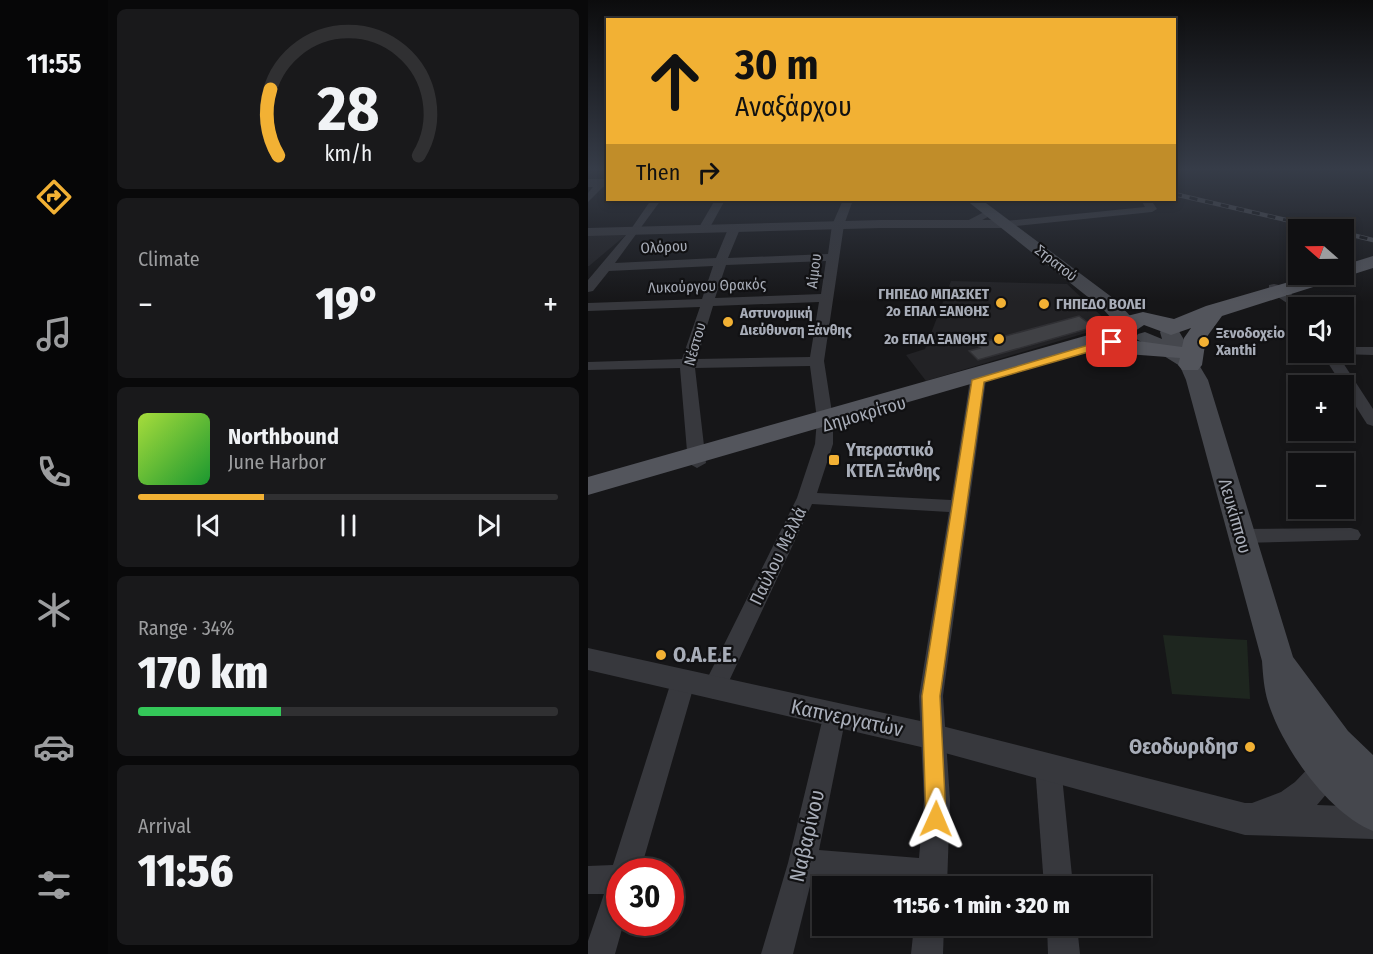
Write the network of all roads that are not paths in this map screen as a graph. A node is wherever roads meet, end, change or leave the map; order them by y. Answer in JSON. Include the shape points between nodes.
{"nodes":[{"id":1,"x":990,"y":213,"type":"edge"},
{"id":2,"x":647,"y":214,"type":"edge"},
{"id":3,"x":713,"y":214,"type":"edge"},
{"id":4,"x":843,"y":214,"type":"edge"},
{"id":5,"x":989,"y":214,"type":"edge"},
{"id":6,"x":1080,"y":214,"type":"edge"},
{"id":7,"x":969,"y":223,"type":"junction"},
{"id":8,"x":1005,"y":224,"type":"junction"},
{"id":9,"x":838,"y":225,"type":"junction"},
{"id":10,"x":704,"y":229,"type":"junction"},
{"id":11,"x":734,"y":229,"type":"junction"},
{"id":12,"x":635,"y":231,"type":"junction"},
{"id":13,"x":588,"y":232,"type":"edge"},
{"id":14,"x":832,"y":257,"type":"junction"},
{"id":15,"x":721,"y":261,"type":"junction"},
{"id":16,"x":1373,"y":262,"type":"edge"},
{"id":17,"x":606,"y":267,"type":"junction"},
{"id":18,"x":1354,"y":268,"type":"edge"},
{"id":19,"x":1291,"y":285,"type":"edge"},
{"id":20,"x":1296,"y":285,"type":"edge"},
{"id":21,"x":588,"y":288,"type":"edge"},
{"id":22,"x":1278,"y":290,"type":"junction"},
{"id":23,"x":1288,"y":297,"type":"edge"},
{"id":24,"x":828,"y":298,"type":"junction"},
{"id":25,"x":707,"y":303,"type":"junction"},
{"id":26,"x":588,"y":307,"type":"edge"},
{"id":27,"x":1214,"y":311,"type":"junction"},
{"id":28,"x":1159,"y":338,"type":"junction"},
{"id":29,"x":1100,"y":345,"type":"junction"},
{"id":30,"x":1354,"y":351,"type":"edge"},
{"id":31,"x":1373,"y":351,"type":"edge"},
{"id":32,"x":817,"y":361,"type":"junction"},
{"id":33,"x":1335,"y":363,"type":"edge"},
{"id":34,"x":588,"y":366,"type":"edge"},
{"id":35,"x":687,"y":366,"type":"junction"},
{"id":36,"x":978,"y":380,"type":"junction"},
{"id":37,"x":1373,"y":421,"type":"edge"},
{"id":38,"x":826,"y":422,"type":"junction"},
{"id":39,"x":696,"y":460,"type":"junction"},
{"id":40,"x":588,"y":486,"type":"edge"},
{"id":41,"x":588,"y":496,"type":"edge"},
{"id":42,"x":806,"y":498,"type":"junction"},
{"id":43,"x":959,"y":507,"type":"junction"},
{"id":44,"x":1351,"y":535,"type":"dead end"},
{"id":45,"x":1240,"y":536,"type":"junction"},
{"id":46,"x":588,"y":659,"type":"edge"},
{"id":47,"x":1278,"y":661,"type":"junction"},
{"id":48,"x":682,"y":682,"type":"junction"},
{"id":49,"x":714,"y":689,"type":"junction"},
{"id":50,"x":834,"y":716,"type":"junction"},
{"id":51,"x":934,"y":736,"type":"junction"},
{"id":52,"x":1048,"y":766,"type":"junction"},
{"id":53,"x":1328,"y":769,"type":"junction"},
{"id":54,"x":1373,"y":780,"type":"edge"},
{"id":55,"x":1373,"y":813,"type":"edge"},
{"id":56,"x":1245,"y":819,"type":"junction"},
{"id":57,"x":1373,"y":823,"type":"edge"},
{"id":58,"x":629,"y":858,"type":"edge"},
{"id":59,"x":802,"y":863,"type":"junction"},
{"id":60,"x":902,"y":876,"type":"edge"},
{"id":61,"x":933,"y":876,"type":"edge"},
{"id":62,"x":1058,"y":876,"type":"edge"},
{"id":63,"x":606,"y":879,"type":"edge"},
{"id":64,"x":588,"y":880,"type":"edge"},
{"id":65,"x":606,"y":933,"type":"edge"},
{"id":66,"x":929,"y":936,"type":"edge"},
{"id":67,"x":1063,"y":936,"type":"edge"},
{"id":68,"x":599,"y":954,"type":"edge"},
{"id":69,"x":777,"y":954,"type":"edge"},
{"id":70,"x":927,"y":954,"type":"edge"},
{"id":71,"x":1064,"y":954,"type":"edge"}],
"edges":[{"from":1,"to":8,"type":"main road","name":"Στρατού"},
{"from":2,"to":12,"type":"street"},
{"from":3,"to":10,"type":"street"},
{"from":4,"to":9,"type":"street","name":"Αίμου"},
{"from":5,"to":7,"type":"street"},
{"from":6,"to":8,"type":"street"},
{"from":7,"to":8,"type":"street"},
{"from":7,"to":9,"type":"street"},
{"from":8,"to":28,"type":"main road","name":"Στρατού"},
{"from":9,"to":11,"type":"street"},
{"from":9,"to":14,"type":"street","name":"Αίμου"},
{"from":10,"to":11,"type":"street"},
{"from":10,"to":12,"type":"street"},
{"from":11,"to":15,"type":"street","name":"Νέστου"},
{"from":12,"to":13,"type":"street"},
{"from":12,"to":17,"type":"street"},
{"from":14,"to":15,"type":"street","name":"Ολόρου"},
{"from":14,"to":24,"type":"street","name":"Αίμου"},
{"from":15,"to":17,"type":"street","name":"Ολόρου"},
{"from":15,"to":25,"type":"street","name":"Νέστου"},
{"from":16,"to":18,"type":"main road","name":"Δημοκρίτου"},
{"from":17,"to":21,"type":"street"},
{"from":19,"to":22,"type":"main road","name":"Δημοκρίτου"},
{"from":20,"to":22,"type":"main road","name":"Δημοκρίτου"},
{"from":22,"to":23,"type":"street"},
{"from":22,"to":27,"type":"main road","name":"Δημοκρίτου"},
{"from":22,"to":28,"type":"main road","name":"Δημοκρίτου"},
{"from":24,"to":25,"type":"street","name":"Λυκούργου Θρακός"},
{"from":24,"to":32,"type":"street","name":"Αίμου"},
{"from":25,"to":26,"type":"street","name":"Λυκούργου Θρακός"},
{"from":25,"to":35,"type":"street","name":"Νέστου"},
{"from":27,"to":28,"type":"main road","name":"Δημοκρίτου"},
{"from":27,"to":28,"type":"main road","via":[[1195,338]]},
{"from":28,"to":29,"type":"main road","name":"Δημοκρίτου"},
{"from":28,"to":29,"type":"main road","via":[[1137,346]]},
{"from":28,"to":38,"type":"main road","name":"Δημοκρίτου","via":[[1114,335]]},
{"from":28,"to":45,"type":"main road","name":"Λευκίππου"},
{"from":29,"to":36,"type":"main road","name":"Δημοκρίτου"},
{"from":30,"to":31,"type":"street"},
{"from":32,"to":35,"type":"street"},
{"from":32,"to":38,"type":"street","name":"Αίμου"},
{"from":33,"to":37,"type":"street"},
{"from":34,"to":35,"type":"street"},
{"from":35,"to":39,"type":"street","name":"Νέστου"},
{"from":36,"to":38,"type":"main road","name":"Δημοκρίτου"},
{"from":36,"to":43,"type":"street"},
{"from":38,"to":39,"type":"main road","name":"Δημοκρίτου"},
{"from":38,"to":42,"type":"street","name":"Παύλου Μελλά","via":[[824,444]]},
{"from":39,"to":40,"type":"main road","name":"Δημοκρίτου"},
{"from":39,"to":41,"type":"main road","name":"Δημοκρίτου"},
{"from":42,"to":43,"type":"street"},
{"from":42,"to":49,"type":"street","name":"Παύλου Μελλά"},
{"from":43,"to":51,"type":"street","via":[[931,696]]},
{"from":44,"to":45,"type":"street"},
{"from":45,"to":47,"type":"main road","name":"Λευκίππου"},
{"from":46,"to":48,"type":"street","name":"Καπνεργατών"},
{"from":47,"to":53,"type":"main road","name":"Λευκίππου","via":[[1284,702],[1298,734]]},
{"from":47,"to":54,"type":"main road","name":"Λευκίππου","via":[[1335,742]]},
{"from":48,"to":49,"type":"street","name":"Καπνεργατών"},
{"from":48,"to":58,"type":"street"},
{"from":49,"to":50,"type":"street","name":"Καπνεργατών"},
{"from":50,"to":51,"type":"street","name":"Καπνεργατών"},
{"from":50,"to":59,"type":"street","name":"Ναβαρίνου"},
{"from":51,"to":52,"type":"street","name":"Καπνεργατών"},
{"from":51,"to":61,"type":"street","via":[[937,801]]},
{"from":52,"to":56,"type":"street","name":"Καπνεργατών"},
{"from":52,"to":62,"type":"street"},
{"from":53,"to":55,"type":"main road","name":"Λευκίππου"},
{"from":53,"to":56,"type":"street","via":[[1305,797],[1289,807]]},
{"from":56,"to":57,"type":"street","name":"Καπνεργατών"},
{"from":59,"to":60,"type":"street"},
{"from":59,"to":69,"type":"street","name":"Ναβαρίνου"},
{"from":63,"to":64,"type":"street"},
{"from":65,"to":68,"type":"street"},
{"from":66,"to":70,"type":"street"},
{"from":67,"to":71,"type":"street"}]}
